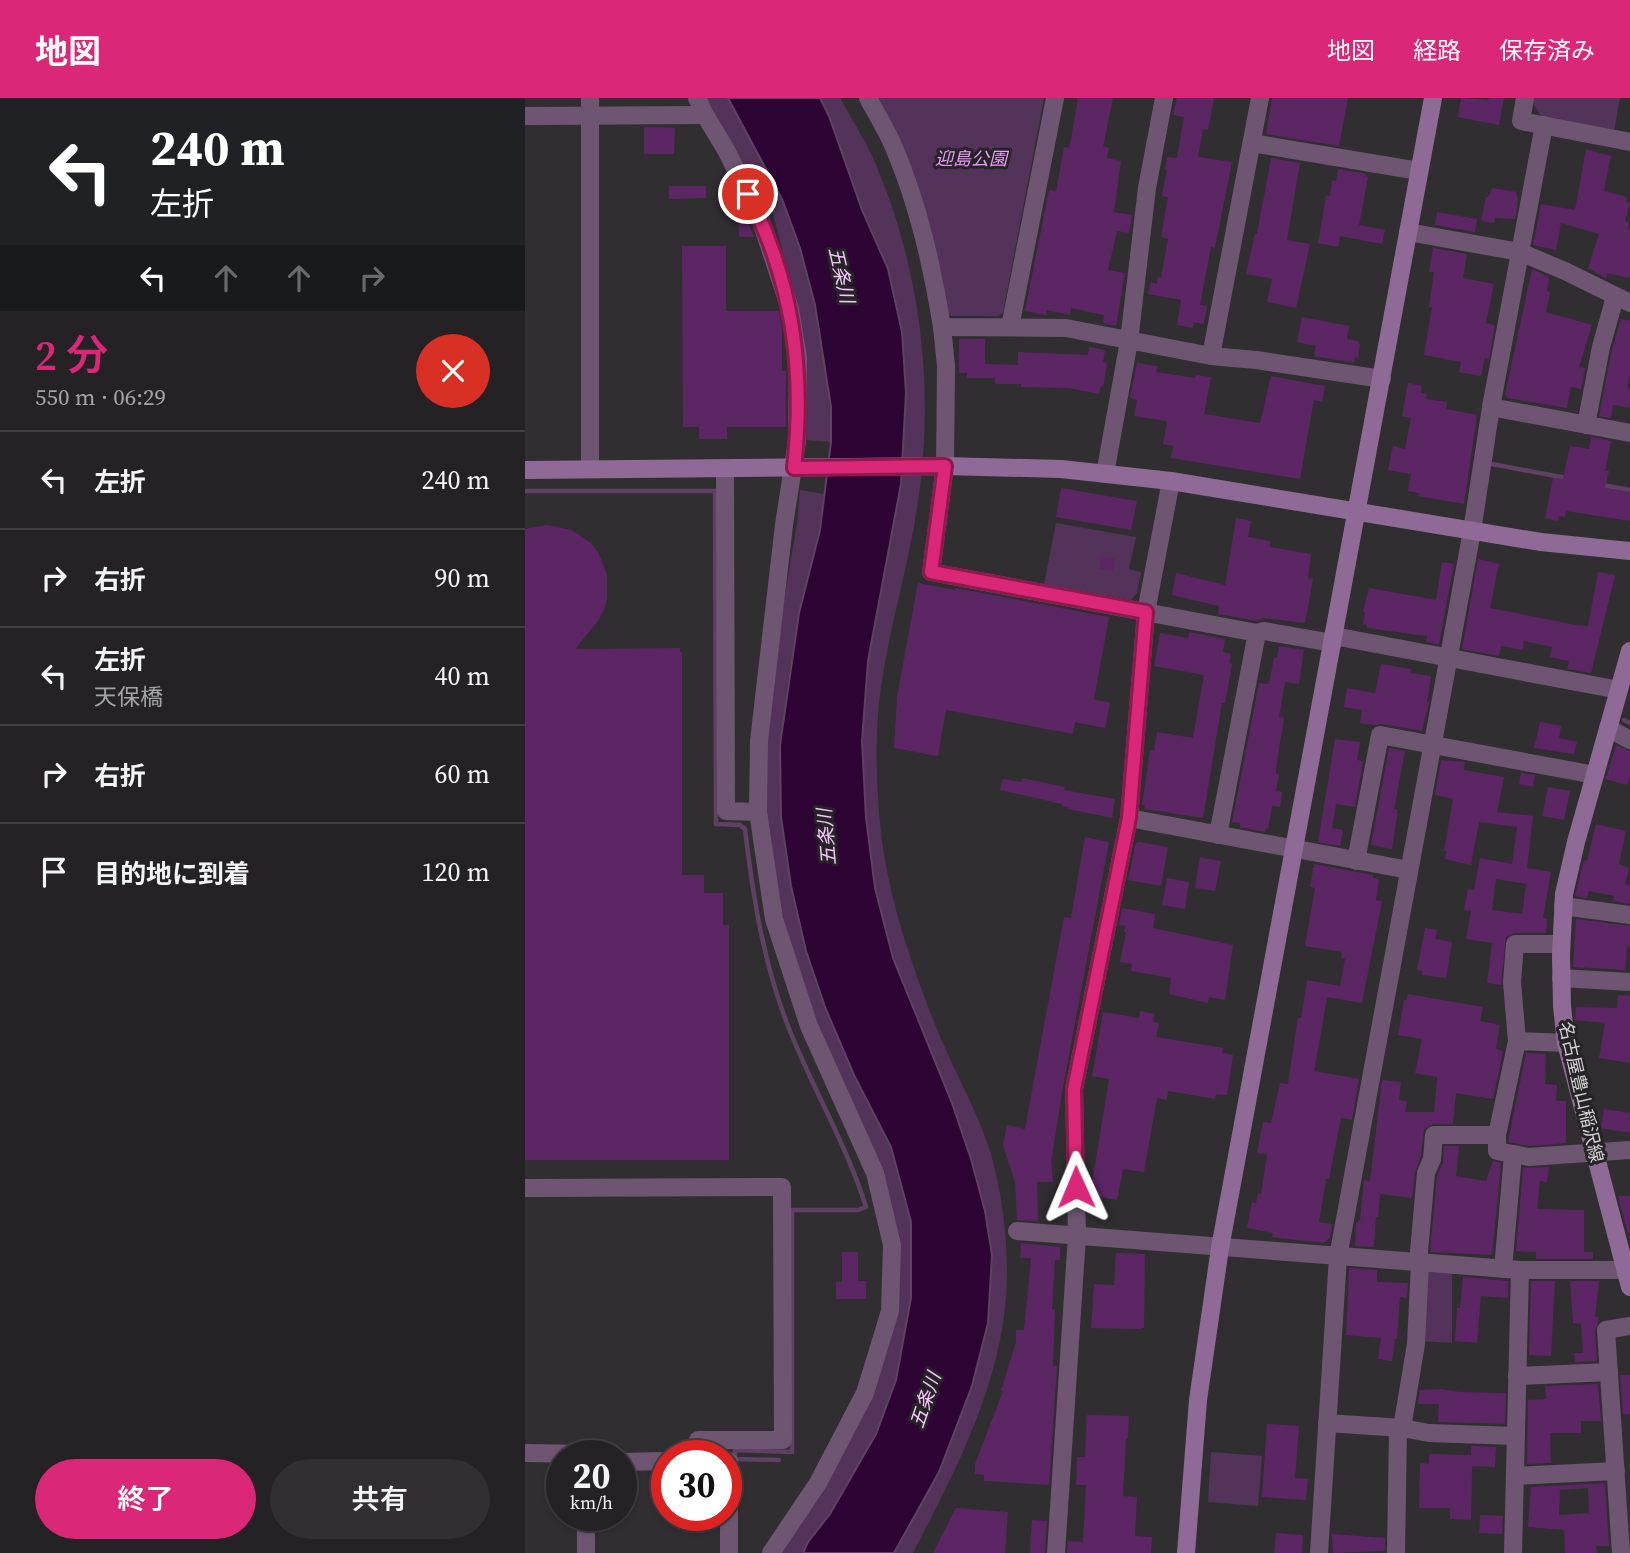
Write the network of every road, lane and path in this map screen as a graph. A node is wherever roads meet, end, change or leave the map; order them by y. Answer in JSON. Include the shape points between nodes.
{"nodes":[{"id":1,"x":698,"y":98,"type":"edge"},
{"id":2,"x":868,"y":98,"type":"edge"},
{"id":3,"x":1055,"y":98,"type":"edge"},
{"id":4,"x":1164,"y":98,"type":"edge"},
{"id":5,"x":1260,"y":98,"type":"edge"},
{"id":6,"x":1433,"y":98,"type":"edge"},
{"id":7,"x":1525,"y":98,"type":"edge"},
{"id":8,"x":590,"y":107,"type":"edge"},
{"id":9,"x":705,"y":115,"type":"junction"},
{"id":10,"x":525,"y":116,"type":"edge"},
{"id":11,"x":1544,"y":125,"type":"junction"},
{"id":12,"x":1252,"y":142,"type":"junction"},
{"id":13,"x":1630,"y":142,"type":"edge"},
{"id":14,"x":1419,"y":171,"type":"junction"},
{"id":15,"x":1408,"y":232,"type":"junction"},
{"id":16,"x":1520,"y":252,"type":"junction"},
{"id":17,"x":1623,"y":300,"type":"edge"},
{"id":18,"x":942,"y":327,"type":"junction"},
{"id":19,"x":1010,"y":327,"type":"junction"},
{"id":20,"x":1129,"y":341,"type":"junction"},
{"id":21,"x":1211,"y":356,"type":"junction"},
{"id":22,"x":1382,"y":379,"type":"junction"},
{"id":23,"x":1491,"y":407,"type":"junction"},
{"id":24,"x":1586,"y":425,"type":"junction"},
{"id":25,"x":1630,"y":433,"type":"edge"},
{"id":26,"x":945,"y":466,"type":"junction"},
{"id":27,"x":725,"y":468,"type":"junction"},
{"id":28,"x":797,"y":468,"type":"junction"},
{"id":29,"x":590,"y":469,"type":"junction"},
{"id":30,"x":525,"y":470,"type":"edge"},
{"id":31,"x":1105,"y":474,"type":"junction"},
{"id":32,"x":1171,"y":481,"type":"junction"},
{"id":33,"x":1357,"y":513,"type":"junction"},
{"id":34,"x":1472,"y":531,"type":"junction"},
{"id":35,"x":1630,"y":551,"type":"edge"},
{"id":36,"x":1146,"y":612,"type":"junction"},
{"id":37,"x":1257,"y":633,"type":"junction"},
{"id":38,"x":1334,"y":640,"type":"junction"},
{"id":39,"x":1630,"y":651,"type":"edge"},
{"id":40,"x":1449,"y":658,"type":"junction"},
{"id":41,"x":1619,"y":691,"type":"junction"},
{"id":42,"x":1608,"y":728,"type":"junction"},
{"id":43,"x":1630,"y":740,"type":"edge"},
{"id":44,"x":1433,"y":745,"type":"junction"},
{"id":45,"x":1595,"y":775,"type":"junction"},
{"id":46,"x":758,"y":813,"type":"junction"},
{"id":47,"x":1129,"y":818,"type":"junction"},
{"id":48,"x":1218,"y":835,"type":"junction"},
{"id":49,"x":1295,"y":849,"type":"junction"},
{"id":50,"x":1356,"y":861,"type":"junction"},
{"id":51,"x":1409,"y":870,"type":"junction"},
{"id":52,"x":1563,"y":906,"type":"junction"},
{"id":53,"x":1630,"y":915,"type":"edge"},
{"id":54,"x":1561,"y":944,"type":"junction"},
{"id":55,"x":1561,"y":978,"type":"junction"},
{"id":56,"x":1630,"y":982,"type":"edge"},
{"id":57,"x":1517,"y":1041,"type":"junction"},
{"id":58,"x":1566,"y":1042,"type":"junction"},
{"id":59,"x":1497,"y":1135,"type":"junction"},
{"id":60,"x":1630,"y":1150,"type":"edge"},
{"id":61,"x":1595,"y":1151,"type":"junction"},
{"id":62,"x":1513,"y":1155,"type":"junction"},
{"id":63,"x":525,"y":1188,"type":"edge"},
{"id":64,"x":1017,"y":1231,"type":"dead end"},
{"id":65,"x":1077,"y":1236,"type":"junction"},
{"id":66,"x":1220,"y":1248,"type":"junction"},
{"id":67,"x":1338,"y":1257,"type":"junction"},
{"id":68,"x":1419,"y":1263,"type":"junction"},
{"id":69,"x":1511,"y":1270,"type":"junction"},
{"id":70,"x":1628,"y":1279,"type":"edge"},
{"id":71,"x":1630,"y":1326,"type":"edge"},
{"id":72,"x":1609,"y":1373,"type":"junction"},
{"id":73,"x":1517,"y":1376,"type":"junction"},
{"id":74,"x":1327,"y":1423,"type":"junction"},
{"id":75,"x":1400,"y":1428,"type":"junction"},
{"id":76,"x":1516,"y":1436,"type":"junction"},
{"id":77,"x":742,"y":1440,"type":"edge"},
{"id":78,"x":525,"y":1453,"type":"edge"},
{"id":79,"x":546,"y":1454,"type":"edge"},
{"id":80,"x":1620,"y":1467,"type":"edge"},
{"id":81,"x":1515,"y":1476,"type":"junction"},
{"id":82,"x":586,"y":1531,"type":"edge"},
{"id":83,"x":729,"y":1531,"type":"edge"},
{"id":84,"x":586,"y":1553,"type":"edge"},
{"id":85,"x":729,"y":1553,"type":"edge"},
{"id":86,"x":771,"y":1553,"type":"edge"},
{"id":87,"x":1056,"y":1553,"type":"edge"},
{"id":88,"x":1186,"y":1553,"type":"edge"},
{"id":89,"x":1319,"y":1553,"type":"edge"},
{"id":90,"x":1396,"y":1553,"type":"edge"},
{"id":91,"x":1513,"y":1553,"type":"edge"},
{"id":92,"x":1621,"y":1553,"type":"edge"}],
"edges":[{"from":1,"to":9,"type":"street"},
{"from":2,"to":18,"type":"street","via":[[895,149],[916,208]]},
{"from":3,"to":19,"type":"street"},
{"from":4,"to":20,"type":"street","via":[[1147,188]]},
{"from":5,"to":12,"type":"street"},
{"from":6,"to":14,"type":"street"},
{"from":7,"to":11,"type":"street","via":[[1521,121]]},
{"from":8,"to":9,"type":"street"},
{"from":8,"to":10,"type":"street"},
{"from":8,"to":29,"type":"street"},
{"from":9,"to":28,"type":"street","via":[[760,218],[790,309],[798,370]]},
{"from":11,"to":13,"type":"street"},
{"from":11,"to":16,"type":"street"},
{"from":12,"to":14,"type":"street"},
{"from":12,"to":21,"type":"street"},
{"from":14,"to":15,"type":"street"},
{"from":15,"to":16,"type":"street"},
{"from":15,"to":22,"type":"street"},
{"from":16,"to":17,"type":"street"},
{"from":16,"to":23,"type":"street"},
{"from":17,"to":24,"type":"street","via":[[1601,347]]},
{"from":18,"to":19,"type":"street"},
{"from":18,"to":26,"type":"street"},
{"from":19,"to":20,"type":"street","via":[[1066,327]]},
{"from":20,"to":21,"type":"street"},
{"from":20,"to":31,"type":"street"},
{"from":21,"to":22,"type":"street"},
{"from":22,"to":33,"type":"street"},
{"from":23,"to":24,"type":"street"},
{"from":23,"to":34,"type":"street"},
{"from":24,"to":25,"type":"street"},
{"from":26,"to":28,"type":"street"},
{"from":26,"to":31,"type":"street"},
{"from":26,"to":36,"type":"street","via":[[931,572]]},
{"from":27,"to":28,"type":"street"},
{"from":27,"to":29,"type":"street"},
{"from":27,"to":46,"type":"street","via":[[726,811]]},
{"from":28,"to":46,"type":"street","via":[[784,525],[759,741]]},
{"from":29,"to":30,"type":"street"},
{"from":31,"to":32,"type":"street"},
{"from":32,"to":33,"type":"street"},
{"from":32,"to":36,"type":"street"},
{"from":33,"to":34,"type":"street"},
{"from":33,"to":38,"type":"street"},
{"from":34,"to":35,"type":"street"},
{"from":34,"to":40,"type":"street"},
{"from":36,"to":37,"type":"street"},
{"from":36,"to":47,"type":"street"},
{"from":37,"to":38,"type":"street"},
{"from":37,"to":48,"type":"street"},
{"from":38,"to":40,"type":"street"},
{"from":38,"to":49,"type":"street"},
{"from":39,"to":41,"type":"street","name":"名古屋豊山稲沢線"},
{"from":40,"to":41,"type":"street"},
{"from":40,"to":44,"type":"street"},
{"from":41,"to":42,"type":"street","name":"名古屋豊山稲沢線"},
{"from":42,"to":43,"type":"street"},
{"from":42,"to":45,"type":"street","name":"名古屋豊山稲沢線"},
{"from":44,"to":45,"type":"street"},
{"from":44,"to":50,"type":"street","via":[[1380,735]]},
{"from":44,"to":51,"type":"street"},
{"from":45,"to":52,"type":"street","name":"名古屋豊山稲沢線"},
{"from":46,"to":86,"type":"street","via":[[774,919],[809,1026],[875,1173],[892,1245],[890,1311],[865,1393],[818,1483]]},
{"from":47,"to":48,"type":"street"},
{"from":47,"to":65,"type":"street","via":[[1074,1089]]},
{"from":48,"to":49,"type":"street"},
{"from":49,"to":50,"type":"street"},
{"from":49,"to":66,"type":"street"},
{"from":50,"to":51,"type":"street"},
{"from":51,"to":67,"type":"street"},
{"from":52,"to":53,"type":"street"},
{"from":52,"to":54,"type":"street","name":"名古屋豊山稲沢線"},
{"from":54,"to":55,"type":"street","name":"名古屋豊山稲沢線"},
{"from":54,"to":57,"type":"street","via":[[1515,944],[1512,982]]},
{"from":55,"to":56,"type":"street"},
{"from":55,"to":58,"type":"street","name":"名古屋豊山稲沢線"},
{"from":57,"to":58,"type":"street"},
{"from":57,"to":59,"type":"street"},
{"from":58,"to":61,"type":"street","name":"名古屋豊山稲沢線"},
{"from":59,"to":62,"type":"street","via":[[1497,1151]]},
{"from":59,"to":68,"type":"street","via":[[1434,1135],[1426,1173]]},
{"from":60,"to":61,"type":"street"},
{"from":61,"to":62,"type":"street"},
{"from":61,"to":70,"type":"street","name":"名古屋豊山稲沢線"},
{"from":62,"to":69,"type":"street"},
{"from":63,"to":77,"type":"street","via":[[782,1187],[783,1440]]},
{"from":64,"to":65,"type":"street"},
{"from":65,"to":66,"type":"street"},
{"from":65,"to":87,"type":"street"},
{"from":66,"to":67,"type":"street"},
{"from":66,"to":88,"type":"street","via":[[1195,1424]]},
{"from":67,"to":68,"type":"street"},
{"from":67,"to":74,"type":"street"},
{"from":68,"to":69,"type":"street"},
{"from":68,"to":75,"type":"street","via":[[1416,1344]]},
{"from":69,"to":70,"type":"street"},
{"from":69,"to":73,"type":"street"},
{"from":71,"to":72,"type":"street","via":[[1606,1330]]},
{"from":72,"to":73,"type":"street"},
{"from":72,"to":80,"type":"street"},
{"from":73,"to":76,"type":"street"},
{"from":74,"to":75,"type":"street"},
{"from":74,"to":89,"type":"street"},
{"from":75,"to":76,"type":"street"},
{"from":75,"to":90,"type":"street"},
{"from":76,"to":81,"type":"street"},
{"from":78,"to":79,"type":"street"},
{"from":80,"to":81,"type":"street"},
{"from":80,"to":92,"type":"street"},
{"from":81,"to":91,"type":"street"},
{"from":82,"to":84,"type":"street"},
{"from":83,"to":85,"type":"street"}]}
